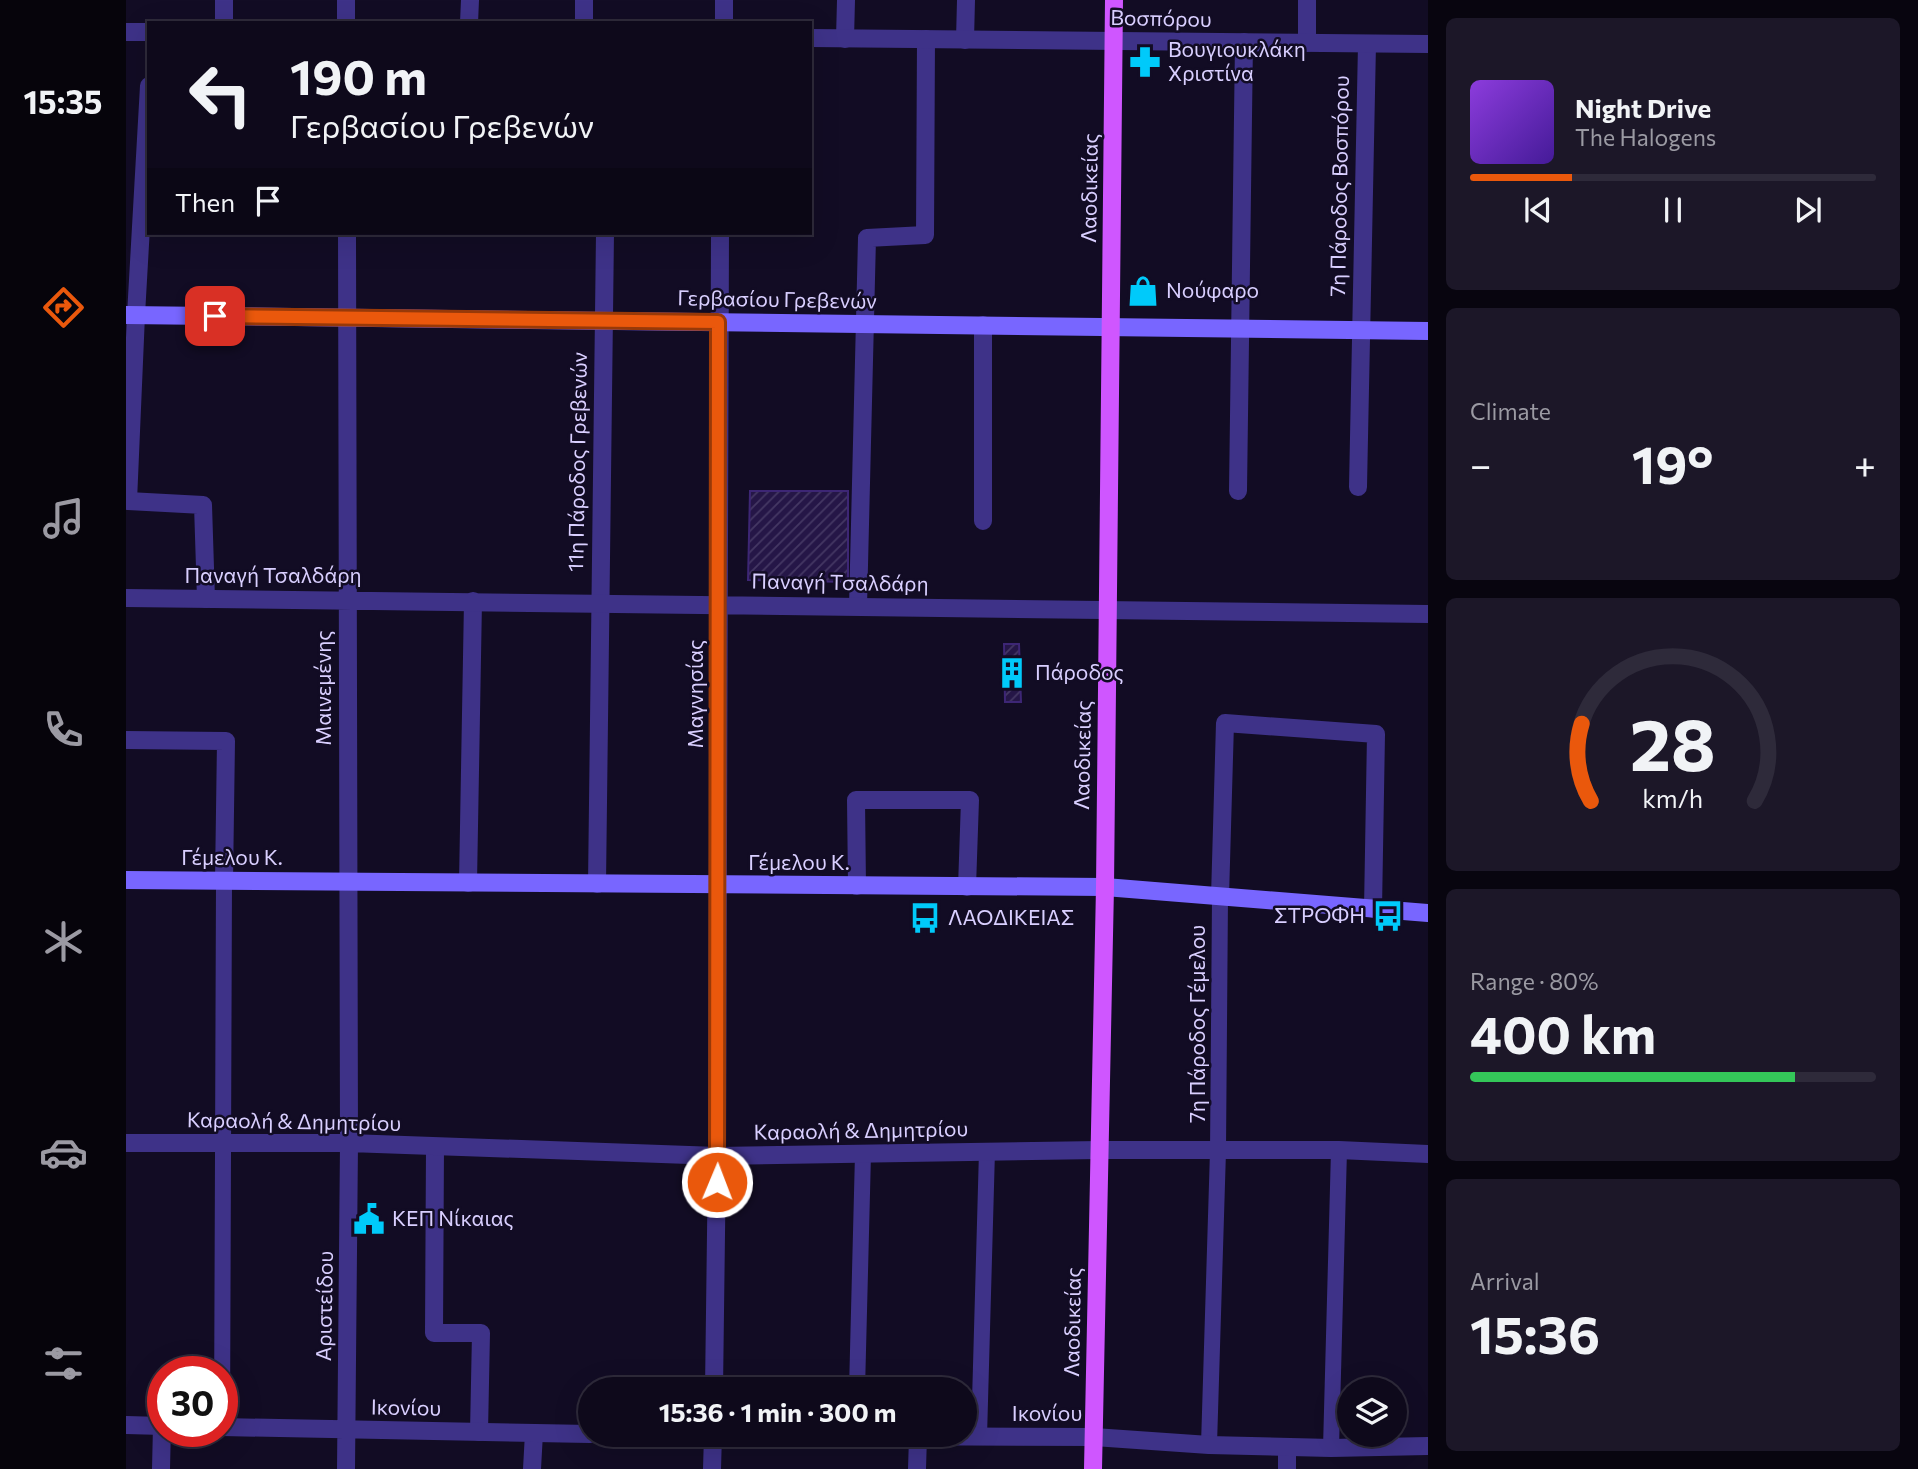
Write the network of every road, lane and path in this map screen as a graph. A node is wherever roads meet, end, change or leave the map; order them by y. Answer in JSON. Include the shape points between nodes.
{"nodes":[{"id":1,"x":224,"y":0,"type":"edge"},
{"id":2,"x":346,"y":0,"type":"edge"},
{"id":3,"x":470,"y":0,"type":"edge"},
{"id":4,"x":584,"y":0,"type":"edge"},
{"id":5,"x":724,"y":0,"type":"edge"},
{"id":6,"x":846,"y":0,"type":"edge"},
{"id":7,"x":966,"y":0,"type":"edge"},
{"id":8,"x":1114,"y":0,"type":"edge"},
{"id":9,"x":1307,"y":0,"type":"edge"},
{"id":10,"x":224,"y":21,"type":"edge"},
{"id":11,"x":346,"y":21,"type":"edge"},
{"id":12,"x":469,"y":21,"type":"edge"},
{"id":13,"x":583,"y":21,"type":"edge"},
{"id":14,"x":724,"y":21,"type":"edge"},
{"id":15,"x":126,"y":32,"type":"edge"},
{"id":16,"x":147,"y":32,"type":"edge"},
{"id":17,"x":812,"y":38,"type":"edge"},
{"id":18,"x":845,"y":39,"type":"junction"},
{"id":19,"x":926,"y":40,"type":"junction"},
{"id":20,"x":965,"y":40,"type":"junction"},
{"id":21,"x":1114,"y":41,"type":"junction"},
{"id":22,"x":1244,"y":42,"type":"junction"},
{"id":23,"x":1307,"y":43,"type":"junction"},
{"id":24,"x":1367,"y":44,"type":"junction"},
{"id":25,"x":1428,"y":44,"type":"edge"},
{"id":26,"x":147,"y":111,"type":"edge"},
{"id":27,"x":347,"y":235,"type":"edge"},
{"id":28,"x":605,"y":235,"type":"edge"},
{"id":29,"x":720,"y":235,"type":"edge"},
{"id":30,"x":131,"y":315,"type":"edge"},
{"id":31,"x":347,"y":318,"type":"junction"},
{"id":32,"x":603,"y":321,"type":"junction"},
{"id":33,"x":718,"y":322,"type":"junction"},
{"id":34,"x":863,"y":324,"type":"junction"},
{"id":35,"x":983,"y":325,"type":"junction"},
{"id":36,"x":1111,"y":327,"type":"junction"},
{"id":37,"x":1241,"y":328,"type":"junction"},
{"id":38,"x":1360,"y":330,"type":"junction"},
{"id":39,"x":1428,"y":331,"type":"edge"},
{"id":40,"x":1358,"y":487,"type":"dead end"},
{"id":41,"x":1238,"y":491,"type":"dead end"},
{"id":42,"x":983,"y":521,"type":"dead end"},
{"id":43,"x":126,"y":598,"type":"edge"},
{"id":44,"x":206,"y":599,"type":"junction"},
{"id":45,"x":346,"y":600,"type":"junction"},
{"id":46,"x":473,"y":601,"type":"junction"},
{"id":47,"x":600,"y":603,"type":"junction"},
{"id":48,"x":719,"y":604,"type":"junction"},
{"id":49,"x":858,"y":606,"type":"junction"},
{"id":50,"x":1108,"y":610,"type":"junction"},
{"id":51,"x":1428,"y":614,"type":"edge"},
{"id":52,"x":126,"y":740,"type":"edge"},
{"id":53,"x":126,"y":880,"type":"edge"},
{"id":54,"x":224,"y":881,"type":"junction"},
{"id":55,"x":348,"y":882,"type":"junction"},
{"id":56,"x":468,"y":883,"type":"junction"},
{"id":57,"x":597,"y":884,"type":"junction"},
{"id":58,"x":718,"y":885,"type":"junction"},
{"id":59,"x":857,"y":886,"type":"junction"},
{"id":60,"x":967,"y":887,"type":"junction"},
{"id":61,"x":1105,"y":887,"type":"junction"},
{"id":62,"x":1220,"y":897,"type":"junction"},
{"id":63,"x":1373,"y":909,"type":"junction"},
{"id":64,"x":1428,"y":913,"type":"edge"},
{"id":65,"x":126,"y":1143,"type":"edge"},
{"id":66,"x":222,"y":1143,"type":"junction"},
{"id":67,"x":349,"y":1143,"type":"junction"},
{"id":68,"x":435,"y":1147,"type":"junction"},
{"id":69,"x":1099,"y":1150,"type":"junction"},
{"id":70,"x":1339,"y":1150,"type":"junction"},
{"id":71,"x":987,"y":1151,"type":"junction"},
{"id":72,"x":1218,"y":1152,"type":"junction"},
{"id":73,"x":863,"y":1154,"type":"junction"},
{"id":74,"x":1428,"y":1154,"type":"edge"},
{"id":75,"x":717,"y":1156,"type":"junction"},
{"id":76,"x":222,"y":1356,"type":"edge"},
{"id":77,"x":713,"y":1377,"type":"edge"},
{"id":78,"x":857,"y":1377,"type":"edge"},
{"id":79,"x":126,"y":1425,"type":"edge"},
{"id":80,"x":147,"y":1426,"type":"edge"},
{"id":81,"x":238,"y":1427,"type":"edge"},
{"id":82,"x":346,"y":1430,"type":"junction"},
{"id":83,"x":479,"y":1432,"type":"junction"},
{"id":84,"x":534,"y":1433,"type":"junction"},
{"id":85,"x":578,"y":1434,"type":"edge"},
{"id":86,"x":979,"y":1437,"type":"joint"},
{"id":87,"x":1094,"y":1437,"type":"junction"},
{"id":88,"x":1209,"y":1445,"type":"junction"},
{"id":89,"x":162,"y":1447,"type":"edge"},
{"id":90,"x":713,"y":1447,"type":"edge"},
{"id":91,"x":918,"y":1447,"type":"edge"},
{"id":92,"x":1287,"y":1447,"type":"junction"},
{"id":93,"x":1428,"y":1447,"type":"edge"},
{"id":94,"x":1331,"y":1448,"type":"junction"},
{"id":95,"x":161,"y":1469,"type":"edge"},
{"id":96,"x":346,"y":1469,"type":"edge"},
{"id":97,"x":532,"y":1469,"type":"edge"},
{"id":98,"x":712,"y":1469,"type":"edge"},
{"id":99,"x":917,"y":1469,"type":"edge"},
{"id":100,"x":1093,"y":1469,"type":"edge"},
{"id":101,"x":1287,"y":1469,"type":"edge"}],
"edges":[{"from":1,"to":10,"type":"street"},
{"from":2,"to":11,"type":"street"},
{"from":3,"to":12,"type":"street"},
{"from":4,"to":13,"type":"street"},
{"from":5,"to":14,"type":"street"},
{"from":6,"to":18,"type":"street"},
{"from":7,"to":20,"type":"street"},
{"from":8,"to":21,"type":"main road","name":"Λαοδικείας"},
{"from":9,"to":23,"type":"street"},
{"from":15,"to":16,"type":"street"},
{"from":17,"to":18,"type":"street","name":"Βοσπόρου"},
{"from":18,"to":19,"type":"street","name":"Βοσπόρου"},
{"from":19,"to":20,"type":"street","name":"Βοσπόρου"},
{"from":19,"to":34,"type":"street","via":[[925,236],[867,238]]},
{"from":20,"to":21,"type":"street","name":"Βοσπόρου"},
{"from":21,"to":22,"type":"street","name":"Βοσπόρου"},
{"from":21,"to":36,"type":"main road","name":"Λαοδικείας"},
{"from":22,"to":23,"type":"street","name":"Βοσπόρου"},
{"from":22,"to":37,"type":"street"},
{"from":23,"to":24,"type":"street","name":"Βοσπόρου"},
{"from":24,"to":25,"type":"street","name":"Βοσπόρου"},
{"from":24,"to":38,"type":"street","name":"7η Πάροδος Βοσπόρου"},
{"from":26,"to":30,"type":"street"},
{"from":27,"to":31,"type":"street","name":"Μαινεμένης"},
{"from":28,"to":32,"type":"street","name":"11η Πάροδος Γρεβενών"},
{"from":29,"to":33,"type":"street","name":"Μαγνησίας"},
{"from":30,"to":31,"type":"main road","name":"Γερβασίου Γρεβενών"},
{"from":30,"to":44,"type":"street","via":[[128,501],[203,505]]},
{"from":31,"to":32,"type":"main road","name":"Γερβασίου Γρεβενών"},
{"from":31,"to":45,"type":"street","name":"Μαινεμένης"},
{"from":32,"to":33,"type":"main road","name":"Γερβασίου Γρεβενών"},
{"from":32,"to":47,"type":"street","name":"11η Πάροδος Γρεβενών"},
{"from":33,"to":34,"type":"main road","name":"Γερβασίου Γρεβενών"},
{"from":33,"to":48,"type":"street","name":"Μαγνησίας"},
{"from":34,"to":35,"type":"main road","name":"Γερβασίου Γρεβενών"},
{"from":34,"to":49,"type":"street"},
{"from":35,"to":36,"type":"main road","name":"Γερβασίου Γρεβενών"},
{"from":35,"to":42,"type":"street"},
{"from":36,"to":37,"type":"main road","name":"Γερβασίου Γρεβενών"},
{"from":36,"to":50,"type":"main road","name":"Λαοδικείας"},
{"from":37,"to":38,"type":"main road","name":"Γερβασίου Γρεβενών"},
{"from":37,"to":41,"type":"street"},
{"from":38,"to":39,"type":"main road","name":"Γερβασίου Γρεβενών"},
{"from":38,"to":40,"type":"street","name":"7η Πάροδος Βοσπόρου"},
{"from":43,"to":44,"type":"street","name":"Παναγή Τσαλδάρη"},
{"from":44,"to":45,"type":"street","name":"Παναγή Τσαλδάρη"},
{"from":45,"to":46,"type":"street","name":"Παναγή Τσαλδάρη"},
{"from":45,"to":55,"type":"street","name":"Μαινεμένης"},
{"from":46,"to":47,"type":"street","name":"Παναγή Τσαλδάρη"},
{"from":46,"to":56,"type":"street"},
{"from":47,"to":48,"type":"street","name":"Παναγή Τσαλδάρη"},
{"from":47,"to":57,"type":"street","name":"11η Πάροδος Γρεβενών"},
{"from":48,"to":49,"type":"street","name":"Παναγή Τσαλδάρη"},
{"from":48,"to":58,"type":"street","name":"Μαγνησίας"},
{"from":49,"to":50,"type":"street","name":"Παναγή Τσαλδάρη"},
{"from":50,"to":51,"type":"street","name":"Παναγή Τσαλδάρη"},
{"from":50,"to":61,"type":"main road","name":"Λαοδικείας"},
{"from":52,"to":54,"type":"street","via":[[226,741]]},
{"from":53,"to":54,"type":"main road","name":"Γέμελου Κ."},
{"from":54,"to":55,"type":"main road","name":"Γέμελου Κ."},
{"from":54,"to":66,"type":"lane"},
{"from":55,"to":56,"type":"main road","name":"Γέμελου Κ."},
{"from":55,"to":67,"type":"street","name":"Μαινεμένης"},
{"from":56,"to":57,"type":"main road","name":"Γέμελου Κ."},
{"from":57,"to":58,"type":"main road","name":"Γέμελου Κ."},
{"from":58,"to":59,"type":"main road","name":"Γέμελου Κ."},
{"from":58,"to":75,"type":"street","name":"Μαγνησίας"},
{"from":59,"to":60,"type":"main road","name":"Γέμελου Κ."},
{"from":59,"to":60,"type":"street","via":[[856,800],[970,800]]},
{"from":60,"to":61,"type":"main road","name":"Γέμελου Κ."},
{"from":61,"to":62,"type":"main road","name":"Γέμελου Κ."},
{"from":61,"to":69,"type":"main road","name":"Λαοδικείας"},
{"from":62,"to":63,"type":"main road","name":"Γέμελου Κ."},
{"from":62,"to":63,"type":"street","via":[[1225,723],[1376,734]]},
{"from":62,"to":72,"type":"lane","name":"7η Πάροδος Γέμελου"},
{"from":63,"to":64,"type":"main road","name":"Γέμελου Κ."},
{"from":65,"to":66,"type":"street","name":"Καραολή & Δημητρίου"},
{"from":66,"to":67,"type":"street","name":"Καραολή & Δημητρίου"},
{"from":66,"to":76,"type":"lane"},
{"from":67,"to":68,"type":"street","name":"Καραολή & Δημητρίου"},
{"from":67,"to":82,"type":"street","name":"Αριστείδου"},
{"from":68,"to":75,"type":"street","name":"Καραολή & Δημητρίου"},
{"from":68,"to":83,"type":"street","via":[[434,1333],[481,1333]]},
{"from":69,"to":71,"type":"street","name":"Καραολή & Δημητρίου"},
{"from":69,"to":72,"type":"street","name":"Καραολή & Δημητρίου"},
{"from":69,"to":87,"type":"main road","name":"Λαοδικείας"},
{"from":70,"to":72,"type":"street","name":"Καραολή & Δημητρίου"},
{"from":70,"to":74,"type":"street","name":"Καραολή & Δημητρίου"},
{"from":70,"to":94,"type":"lane"},
{"from":71,"to":73,"type":"street","name":"Καραολή & Δημητρίου"},
{"from":71,"to":86,"type":"lane"},
{"from":72,"to":88,"type":"lane","name":"7η Πάροδος Γέμελου"},
{"from":73,"to":75,"type":"street","name":"Καραολή & Δημητρίου"},
{"from":73,"to":78,"type":"lane"},
{"from":75,"to":77,"type":"street","name":"Μαγνησίας"},
{"from":79,"to":80,"type":"street"},
{"from":81,"to":82,"type":"street","name":"Ικονίου"},
{"from":82,"to":83,"type":"street","name":"Ικονίου"},
{"from":82,"to":96,"type":"street","name":"Αριστείδου"},
{"from":83,"to":84,"type":"street","name":"Ικονίου"},
{"from":84,"to":85,"type":"street","name":"Ικονίου"},
{"from":84,"to":97,"type":"street"},
{"from":86,"to":87,"type":"street","name":"Ικονίου"},
{"from":87,"to":88,"type":"street","name":"Ικονίου"},
{"from":87,"to":100,"type":"main road","name":"Λαοδικείας"},
{"from":88,"to":92,"type":"street","name":"Ικονίου"},
{"from":89,"to":95,"type":"street"},
{"from":90,"to":98,"type":"street"},
{"from":91,"to":99,"type":"street"},
{"from":92,"to":94,"type":"street","name":"Ικονίου"},
{"from":92,"to":101,"type":"street"},
{"from":93,"to":94,"type":"street","name":"Ικονίου"}]}
